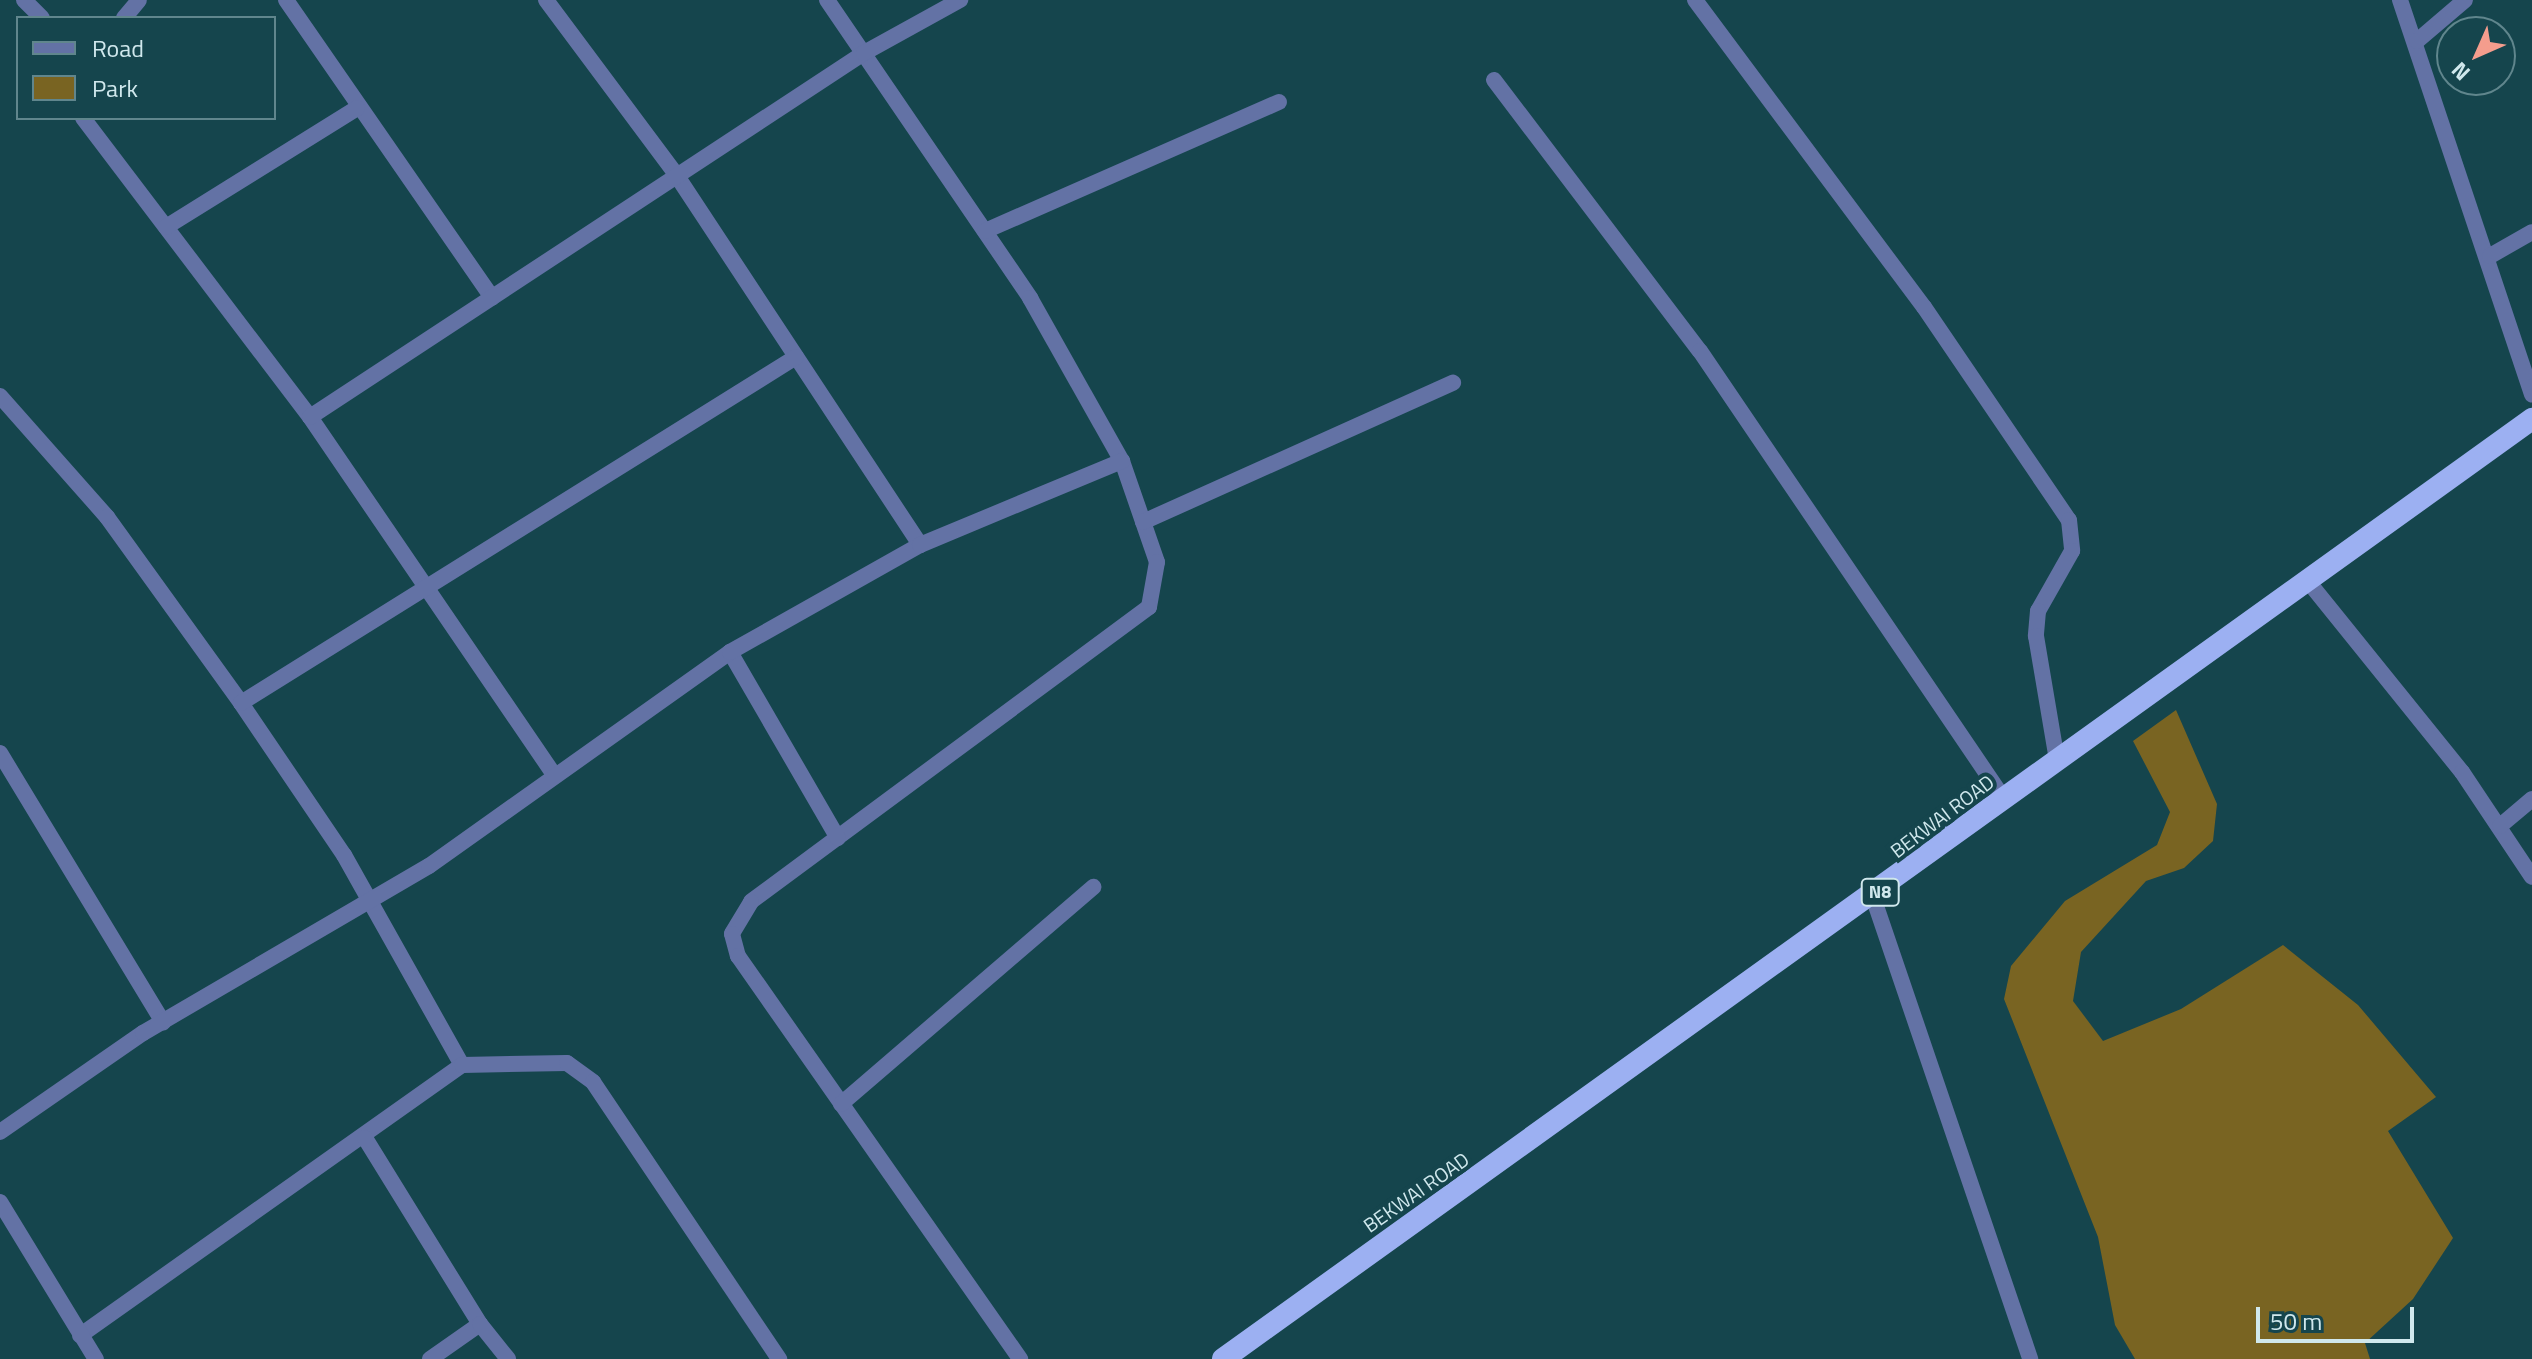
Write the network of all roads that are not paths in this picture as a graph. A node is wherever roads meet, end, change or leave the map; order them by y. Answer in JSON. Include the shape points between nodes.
{"nodes":[{"id":1,"x":24,"y":0,"type":"edge"},
{"id":2,"x":139,"y":0,"type":"edge"},
{"id":3,"x":286,"y":0,"type":"edge"},
{"id":4,"x":546,"y":0,"type":"edge"},
{"id":5,"x":827,"y":0,"type":"edge"},
{"id":6,"x":960,"y":0,"type":"edge"},
{"id":7,"x":1695,"y":0,"type":"edge"},
{"id":8,"x":2400,"y":0,"type":"edge"},
{"id":9,"x":2465,"y":0,"type":"edge"},
{"id":10,"x":40,"y":16,"type":"edge"},
{"id":11,"x":126,"y":16,"type":"edge"},
{"id":12,"x":2417,"y":41,"type":"junction"},
{"id":13,"x":864,"y":53,"type":"junction"},
{"id":14,"x":1494,"y":80,"type":"dead end"},
{"id":15,"x":1279,"y":102,"type":"dead end"},
{"id":16,"x":357,"y":108,"type":"junction"},
{"id":17,"x":85,"y":120,"type":"edge"},
{"id":18,"x":677,"y":176,"type":"junction"},
{"id":19,"x":166,"y":227,"type":"junction"},
{"id":20,"x":985,"y":231,"type":"junction"},
{"id":21,"x":2532,"y":232,"type":"edge"},
{"id":22,"x":2490,"y":256,"type":"junction"},
{"id":23,"x":492,"y":298,"type":"junction"},
{"id":24,"x":796,"y":357,"type":"junction"},
{"id":25,"x":1453,"y":383,"type":"dead end"},
{"id":26,"x":2532,"y":395,"type":"edge"},
{"id":27,"x":0,"y":396,"type":"edge"},
{"id":28,"x":310,"y":417,"type":"junction"},
{"id":29,"x":2532,"y":419,"type":"edge"},
{"id":30,"x":1122,"y":461,"type":"junction"},
{"id":31,"x":1143,"y":522,"type":"junction"},
{"id":32,"x":920,"y":545,"type":"junction"},
{"id":33,"x":2307,"y":580,"type":"junction"},
{"id":34,"x":427,"y":589,"type":"junction"},
{"id":35,"x":730,"y":652,"type":"junction"},
{"id":36,"x":241,"y":703,"type":"junction"},
{"id":37,"x":0,"y":753,"type":"edge"},
{"id":38,"x":2057,"y":760,"type":"junction"},
{"id":39,"x":554,"y":775,"type":"junction"},
{"id":40,"x":2004,"y":799,"type":"junction"},
{"id":41,"x":2532,"y":799,"type":"edge"},
{"id":42,"x":2500,"y":826,"type":"junction"},
{"id":43,"x":838,"y":838,"type":"junction"},
{"id":44,"x":2532,"y":877,"type":"edge"},
{"id":45,"x":1093,"y":887,"type":"dead end"},
{"id":46,"x":1873,"y":897,"type":"junction"},
{"id":47,"x":373,"y":902,"type":"junction"},
{"id":48,"x":163,"y":1022,"type":"junction"},
{"id":49,"x":462,"y":1065,"type":"junction"},
{"id":50,"x":841,"y":1104,"type":"junction"},
{"id":51,"x":0,"y":1132,"type":"edge"},
{"id":52,"x":365,"y":1138,"type":"junction"},
{"id":53,"x":0,"y":1202,"type":"edge"},
{"id":54,"x":480,"y":1324,"type":"junction"},
{"id":55,"x":80,"y":1335,"type":"junction"},
{"id":56,"x":96,"y":1359,"type":"edge"},
{"id":57,"x":430,"y":1359,"type":"edge"},
{"id":58,"x":508,"y":1359,"type":"edge"},
{"id":59,"x":779,"y":1359,"type":"edge"},
{"id":60,"x":1020,"y":1359,"type":"edge"},
{"id":61,"x":1223,"y":1359,"type":"edge"},
{"id":62,"x":2030,"y":1359,"type":"edge"}],
"edges":[{"from":1,"to":10,"type":"street"},
{"from":2,"to":11,"type":"street"},
{"from":3,"to":16,"type":"street"},
{"from":4,"to":18,"type":"street"},
{"from":5,"to":13,"type":"street"},
{"from":6,"to":13,"type":"street"},
{"from":7,"to":38,"type":"street","via":[[1933,319],[2069,520],[2072,551],[2038,611],[2036,636]]},
{"from":8,"to":12,"type":"street"},
{"from":9,"to":12,"type":"street"},
{"from":12,"to":22,"type":"street"},
{"from":13,"to":18,"type":"street"},
{"from":13,"to":20,"type":"street"},
{"from":14,"to":40,"type":"street","via":[[1700,351]]},
{"from":15,"to":20,"type":"street"},
{"from":16,"to":19,"type":"street"},
{"from":16,"to":23,"type":"street"},
{"from":17,"to":19,"type":"street"},
{"from":18,"to":23,"type":"street"},
{"from":18,"to":24,"type":"street"},
{"from":19,"to":28,"type":"street"},
{"from":20,"to":30,"type":"street"},
{"from":21,"to":22,"type":"street"},
{"from":22,"to":26,"type":"street"},
{"from":23,"to":28,"type":"street"},
{"from":24,"to":32,"type":"street"},
{"from":24,"to":34,"type":"street"},
{"from":25,"to":31,"type":"street"},
{"from":27,"to":36,"type":"street","via":[[107,517]]},
{"from":28,"to":34,"type":"street"},
{"from":29,"to":33,"type":"highway","name":"BEKWAI ROAD","number":"N8"},
{"from":30,"to":31,"type":"street"},
{"from":30,"to":32,"type":"street"},
{"from":31,"to":43,"type":"street","via":[[1157,562],[1149,607]]},
{"from":32,"to":35,"type":"street"},
{"from":33,"to":38,"type":"highway","name":"BEKWAI ROAD","number":"N8"},
{"from":33,"to":42,"type":"street"},
{"from":34,"to":36,"type":"street"},
{"from":34,"to":39,"type":"street"},
{"from":35,"to":39,"type":"street"},
{"from":35,"to":43,"type":"street"},
{"from":36,"to":47,"type":"street"},
{"from":37,"to":48,"type":"street"},
{"from":38,"to":40,"type":"highway","name":"BEKWAI ROAD","number":"N8"},
{"from":39,"to":47,"type":"street"},
{"from":40,"to":46,"type":"highway","name":"BEKWAI ROAD","number":"N8"},
{"from":41,"to":42,"type":"street"},
{"from":42,"to":44,"type":"street"},
{"from":43,"to":50,"type":"street","via":[[751,902],[732,934],[738,956]]},
{"from":45,"to":50,"type":"street"},
{"from":46,"to":61,"type":"highway","name":"BEKWAI ROAD","number":"N8"},
{"from":46,"to":62,"type":"street"},
{"from":47,"to":48,"type":"street"},
{"from":47,"to":49,"type":"street"},
{"from":48,"to":51,"type":"street"},
{"from":49,"to":52,"type":"street"},
{"from":49,"to":59,"type":"street","via":[[567,1063],[593,1082]]},
{"from":50,"to":60,"type":"street"},
{"from":52,"to":54,"type":"street"},
{"from":52,"to":55,"type":"street"},
{"from":53,"to":55,"type":"street"},
{"from":54,"to":57,"type":"street"},
{"from":54,"to":58,"type":"street"},
{"from":55,"to":56,"type":"street"}]}
